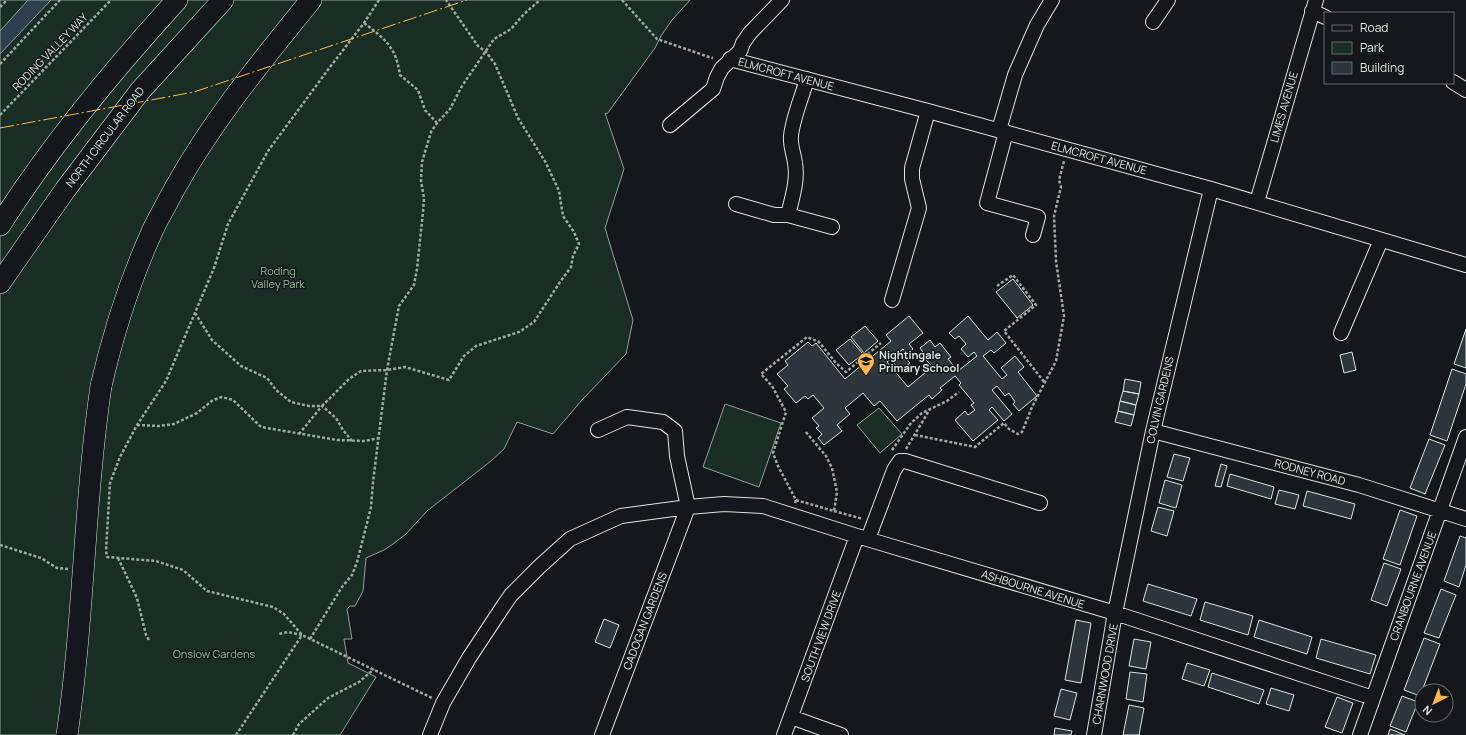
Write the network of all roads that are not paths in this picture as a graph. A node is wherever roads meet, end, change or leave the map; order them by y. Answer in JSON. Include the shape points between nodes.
{"nodes":[{"id":1,"x":176,"y":0,"type":"edge"},
{"id":2,"x":223,"y":0,"type":"edge"},
{"id":3,"x":311,"y":0,"type":"edge"},
{"id":4,"x":782,"y":0,"type":"edge"},
{"id":5,"x":1052,"y":0,"type":"edge"},
{"id":6,"x":1168,"y":0,"type":"edge"},
{"id":7,"x":1318,"y":9,"type":"edge"},
{"id":8,"x":1153,"y":22,"type":"dead end"},
{"id":9,"x":730,"y":59,"type":"junction"},
{"id":10,"x":807,"y":79,"type":"junction"},
{"id":11,"x":1454,"y":83,"type":"edge"},
{"id":12,"x":1466,"y":90,"type":"edge"},
{"id":13,"x":928,"y":111,"type":"junction"},
{"id":14,"x":670,"y":126,"type":"dead end"},
{"id":15,"x":1002,"y":131,"type":"junction"},
{"id":16,"x":1211,"y":189,"type":"junction"},
{"id":17,"x":1257,"y":202,"type":"junction"},
{"id":18,"x":736,"y":204,"type":"dead end"},
{"id":19,"x":788,"y":215,"type":"junction"},
{"id":20,"x":0,"y":225,"type":"edge"},
{"id":21,"x":832,"y":226,"type":"dead end"},
{"id":22,"x":1033,"y":235,"type":"dead end"},
{"id":23,"x":1380,"y":240,"type":"junction"},
{"id":24,"x":1466,"y":265,"type":"edge"},
{"id":25,"x":0,"y":283,"type":"edge"},
{"id":26,"x":892,"y":300,"type":"dead end"},
{"id":27,"x":1341,"y":333,"type":"dead end"},
{"id":28,"x":598,"y":430,"type":"dead end"},
{"id":29,"x":1153,"y":431,"type":"junction"},
{"id":30,"x":1466,"y":437,"type":"edge"},
{"id":31,"x":1040,"y":503,"type":"dead end"},
{"id":32,"x":688,"y":507,"type":"junction"},
{"id":33,"x":1440,"y":511,"type":"junction"},
{"id":34,"x":1466,"y":519,"type":"edge"},
{"id":35,"x":862,"y":538,"type":"junction"},
{"id":36,"x":1115,"y":613,"type":"junction"},
{"id":37,"x":1373,"y":698,"type":"junction"},
{"id":38,"x":791,"y":717,"type":"junction"},
{"id":39,"x":67,"y":735,"type":"edge"},
{"id":40,"x":430,"y":735,"type":"edge"},
{"id":41,"x":602,"y":735,"type":"edge"},
{"id":42,"x":784,"y":735,"type":"edge"},
{"id":43,"x":841,"y":735,"type":"edge"},
{"id":44,"x":1094,"y":735,"type":"edge"},
{"id":45,"x":1360,"y":735,"type":"edge"}],
"edges":[{"from":1,"to":20,"type":"highway","via":[[94,96]]},
{"from":2,"to":25,"type":"highway","name":"NORTH CIRCULAR ROAD","via":[[140,91],[65,190]]},
{"from":3,"to":39,"type":"highway","bridge":true,"via":[[234,95],[176,186],[151,233],[112,340],[95,424],[78,651]]},
{"from":4,"to":9,"type":"street","via":[[750,33],[740,51]]},
{"from":5,"to":15,"type":"street","via":[[1037,25],[1015,75]]},
{"from":6,"to":8,"type":"street"},
{"from":7,"to":17,"type":"street","name":"LIMES AVENUE"},
{"from":9,"to":10,"type":"street","name":"ELMCROFT AVENUE"},
{"from":9,"to":14,"type":"street","via":[[722,68],[713,89]]},
{"from":10,"to":13,"type":"street","name":"ELMCROFT AVENUE"},
{"from":10,"to":19,"type":"street","via":[[791,136],[796,175]]},
{"from":11,"to":12,"type":"street"},
{"from":13,"to":15,"type":"street","name":"ELMCROFT AVENUE"},
{"from":13,"to":26,"type":"street","via":[[912,168],[919,208]]},
{"from":15,"to":16,"type":"street","name":"ELMCROFT AVENUE"},
{"from":15,"to":22,"type":"street","via":[[987,203],[1038,217]]},
{"from":16,"to":17,"type":"street","name":"ELMCROFT AVENUE"},
{"from":16,"to":29,"type":"street","name":"COLVIN GARDENS"},
{"from":17,"to":23,"type":"street","name":"ELMCROFT AVENUE"},
{"from":18,"to":19,"type":"street","via":[[774,215]]},
{"from":19,"to":21,"type":"street"},
{"from":23,"to":24,"type":"street","name":"ELMCROFT AVENUE"},
{"from":23,"to":27,"type":"street"},
{"from":28,"to":32,"type":"street","via":[[627,416],[663,422],[675,430],[677,456]]},
{"from":29,"to":33,"type":"street","name":"RODNEY ROAD","via":[[1359,485]]},
{"from":29,"to":36,"type":"street","name":"COLVIN GARDENS"},
{"from":30,"to":33,"type":"street","name":"CRANBOURNE AVENUE"},
{"from":31,"to":35,"type":"street","name":"SOUTH VIEW DRIVE","via":[[900,461]]},
{"from":32,"to":35,"type":"street","name":"ASHBOURNE AVENUE","via":[[724,504],[763,506]]},
{"from":32,"to":40,"type":"street","via":[[621,516],[570,539],[511,595],[469,658],[443,703]]},
{"from":32,"to":41,"type":"street","name":"CADOGAN GARDENS"},
{"from":33,"to":34,"type":"street","name":"RODNEY ROAD"},
{"from":33,"to":37,"type":"street","name":"CRANBOURNE AVENUE"},
{"from":35,"to":36,"type":"street","name":"ASHBOURNE AVENUE"},
{"from":35,"to":38,"type":"street","name":"SOUTH VIEW DRIVE"},
{"from":36,"to":37,"type":"street","name":"ASHBOURNE AVENUE"},
{"from":36,"to":44,"type":"street","name":"CHARNWOOD DRIVE"},
{"from":37,"to":45,"type":"street","name":"CRANBOURNE AVENUE"},
{"from":38,"to":42,"type":"street","name":"SOUTH VIEW DRIVE"},
{"from":38,"to":43,"type":"street"}]}
